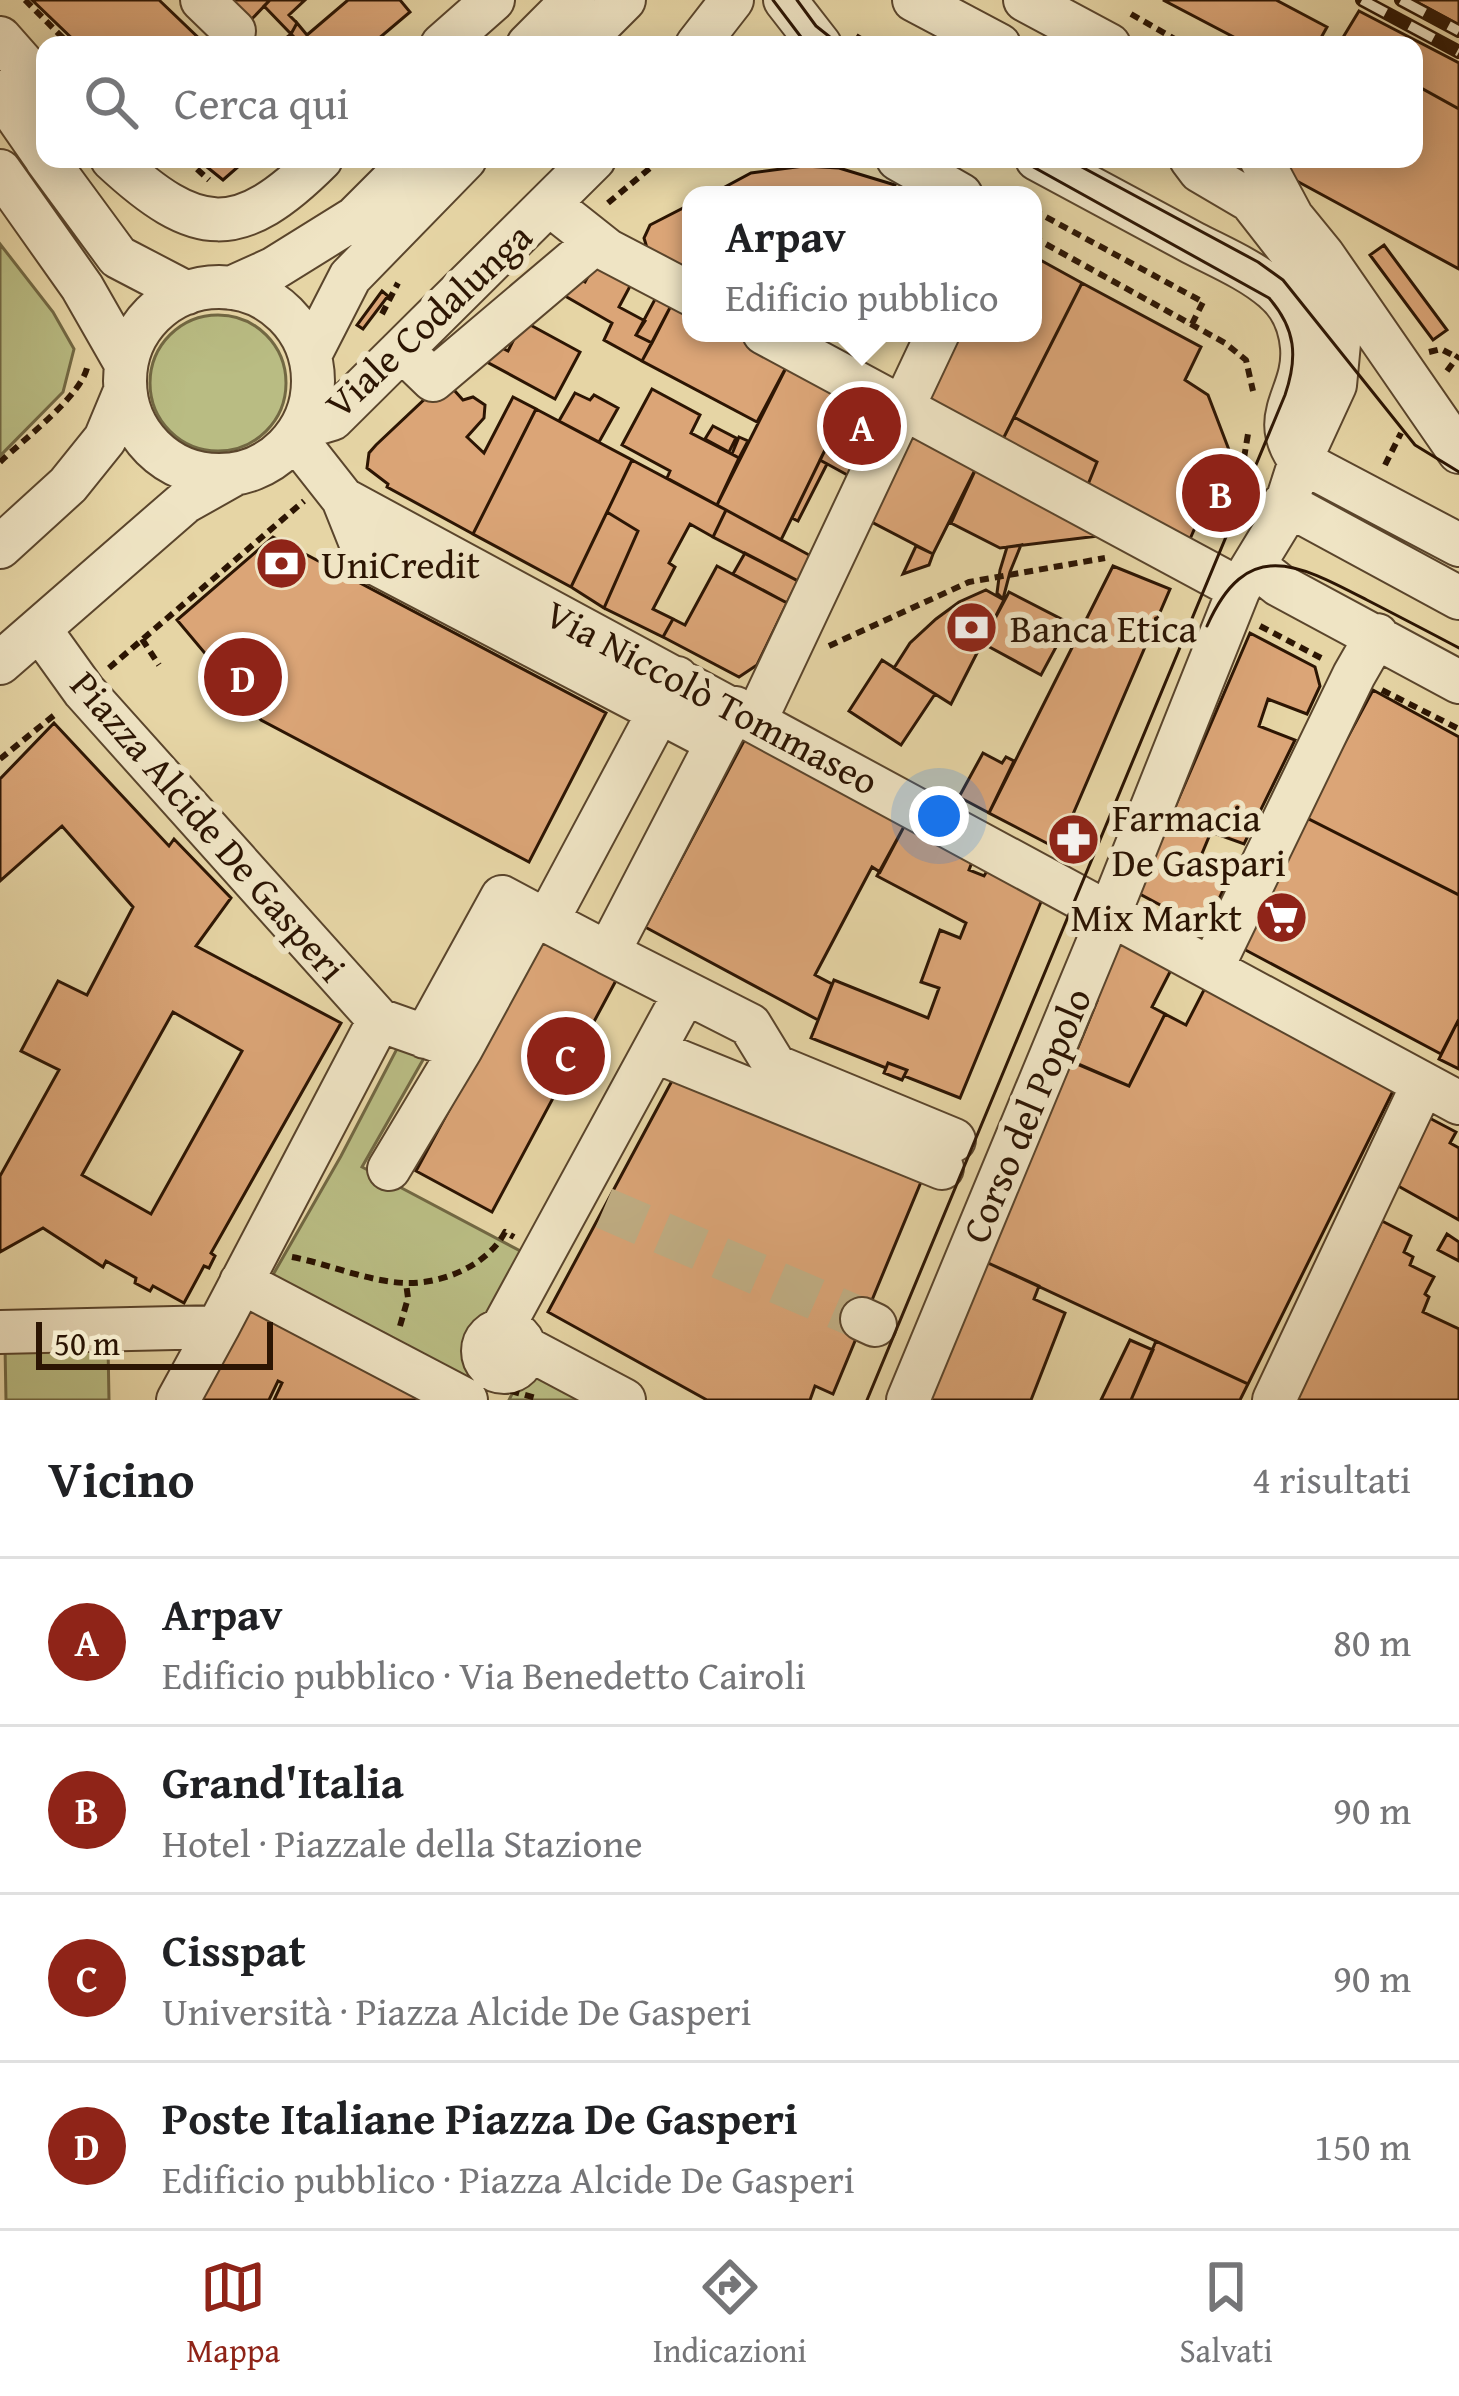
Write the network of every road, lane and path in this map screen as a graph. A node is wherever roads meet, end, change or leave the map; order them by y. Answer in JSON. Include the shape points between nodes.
{"nodes":[{"id":1,"x":25,"y":0,"type":"edge"},
{"id":2,"x":202,"y":0,"type":"edge"},
{"id":3,"x":494,"y":0,"type":"edge"},
{"id":4,"x":573,"y":0,"type":"edge"},
{"id":5,"x":623,"y":0,"type":"edge"},
{"id":6,"x":785,"y":0,"type":"edge"},
{"id":7,"x":1024,"y":0,"type":"edge"},
{"id":8,"x":934,"y":6,"type":"edge"},
{"id":9,"x":1118,"y":28,"type":"edge"},
{"id":10,"x":234,"y":31,"type":"dead end"},
{"id":11,"x":61,"y":36,"type":"edge"},
{"id":12,"x":452,"y":36,"type":"edge"},
{"id":13,"x":537,"y":36,"type":"edge"},
{"id":14,"x":588,"y":36,"type":"edge"},
{"id":15,"x":813,"y":36,"type":"edge"},
{"id":16,"x":984,"y":36,"type":"edge"},
{"id":17,"x":1150,"y":36,"type":"edge"},
{"id":18,"x":15,"y":70,"type":"edge"},
{"id":19,"x":36,"y":130,"type":"edge"},
{"id":20,"x":53,"y":168,"type":"edge"},
{"id":21,"x":123,"y":168,"type":"edge"},
{"id":22,"x":196,"y":168,"type":"edge"},
{"id":23,"x":312,"y":168,"type":"edge"},
{"id":24,"x":405,"y":168,"type":"edge"},
{"id":25,"x":456,"y":168,"type":"edge"},
{"id":26,"x":585,"y":168,"type":"edge"},
{"id":27,"x":653,"y":168,"type":"edge"},
{"id":28,"x":914,"y":168,"type":"edge"},
{"id":29,"x":1053,"y":168,"type":"edge"},
{"id":30,"x":1248,"y":168,"type":"edge"},
{"id":31,"x":1263,"y":168,"type":"edge"},
{"id":32,"x":1204,"y":169,"type":"edge"},
{"id":33,"x":0,"y":171,"type":"edge"},
{"id":34,"x":945,"y":186,"type":"edge"},
{"id":35,"x":221,"y":190,"type":"dead end"},
{"id":36,"x":549,"y":204,"type":"junction"},
{"id":37,"x":1042,"y":215,"type":"edge"},
{"id":38,"x":599,"y":225,"type":"junction"},
{"id":39,"x":1042,"y":242,"type":"edge"},
{"id":40,"x":400,"y":277,"type":"dead end"},
{"id":41,"x":231,"y":288,"type":"junction"},
{"id":42,"x":682,"y":288,"type":"edge"},
{"id":43,"x":187,"y":292,"type":"junction"},
{"id":44,"x":1215,"y":300,"type":"dead end"},
{"id":45,"x":1203,"y":302,"type":"junction"},
{"id":46,"x":1192,"y":324,"type":"junction"},
{"id":47,"x":389,"y":339,"type":"junction"},
{"id":48,"x":781,"y":342,"type":"edge"},
{"id":49,"x":934,"y":342,"type":"edge"},
{"id":50,"x":310,"y":356,"type":"junction"},
{"id":51,"x":113,"y":372,"type":"junction"},
{"id":52,"x":1437,"y":381,"type":"edge"},
{"id":53,"x":1253,"y":397,"type":"dead end"},
{"id":54,"x":903,"y":407,"type":"junction"},
{"id":55,"x":298,"y":433,"type":"junction"},
{"id":56,"x":1248,"y":434,"type":"dead end"},
{"id":57,"x":1459,"y":452,"type":"edge"},
{"id":58,"x":1244,"y":458,"type":"dead end"},
{"id":59,"x":1300,"y":461,"type":"junction"},
{"id":60,"x":0,"y":462,"type":"edge"},
{"id":61,"x":232,"y":475,"type":"junction"},
{"id":62,"x":324,"y":500,"type":"junction"},
{"id":63,"x":1373,"y":500,"type":"junction"},
{"id":64,"x":1284,"y":503,"type":"junction"},
{"id":65,"x":1459,"y":544,"type":"edge"},
{"id":66,"x":0,"y":547,"type":"edge"},
{"id":67,"x":1065,"y":566,"type":"dead end"},
{"id":68,"x":1247,"y":577,"type":"junction"},
{"id":69,"x":1459,"y":598,"type":"edge"},
{"id":70,"x":41,"y":631,"type":"junction"},
{"id":71,"x":1377,"y":635,"type":"junction"},
{"id":72,"x":142,"y":639,"type":"junction"},
{"id":73,"x":827,"y":647,"type":"dead end"},
{"id":74,"x":0,"y":663,"type":"edge"},
{"id":75,"x":159,"y":665,"type":"dead end"},
{"id":76,"x":1459,"y":682,"type":"edge"},
{"id":77,"x":84,"y":691,"type":"junction"},
{"id":78,"x":704,"y":717,"type":"junction"},
{"id":79,"x":0,"y":759,"type":"edge"},
{"id":80,"x":636,"y":836,"type":"dead end"},
{"id":81,"x":1109,"y":914,"type":"junction"},
{"id":82,"x":541,"y":918,"type":"junction"},
{"id":83,"x":608,"y":953,"type":"junction"},
{"id":84,"x":1212,"y":968,"type":"junction"},
{"id":85,"x":685,"y":993,"type":"junction"},
{"id":86,"x":380,"y":1020,"type":"junction"},
{"id":87,"x":443,"y":1043,"type":"junction"},
{"id":88,"x":654,"y":1051,"type":"junction"},
{"id":89,"x":1441,"y":1093,"type":"edge"},
{"id":90,"x":388,"y":1169,"type":"dead end"},
{"id":91,"x":544,"y":1253,"type":"junction"},
{"id":92,"x":250,"y":1264,"type":"junction"},
{"id":93,"x":218,"y":1327,"type":"junction"},
{"id":94,"x":0,"y":1332,"type":"edge"},
{"id":95,"x":492,"y":1372,"type":"edge"},
{"id":96,"x":178,"y":1400,"type":"edge"},
{"id":97,"x":545,"y":1400,"type":"edge"},
{"id":98,"x":624,"y":1400,"type":"edge"},
{"id":99,"x":908,"y":1400,"type":"edge"},
{"id":100,"x":1274,"y":1400,"type":"edge"}],
"edges":[{"from":1,"to":11,"type":"path"},
{"from":2,"to":10,"type":"street"},
{"from":3,"to":12,"type":"street"},
{"from":4,"to":13,"type":"street"},
{"from":5,"to":14,"type":"street"},
{"from":6,"to":15,"type":"street"},
{"from":7,"to":9,"type":"street"},
{"from":8,"to":16,"type":"street"},
{"from":9,"to":17,"type":"path"},
{"from":18,"to":19,"type":"street"},
{"from":20,"to":43,"type":"street","via":[[118,257]]},
{"from":21,"to":23,"type":"street","via":[[165,202],[236,220],[284,196]]},
{"from":22,"to":35,"type":"path"},
{"from":24,"to":41,"type":"street","via":[[355,218]]},
{"from":25,"to":50,"type":"street","via":[[350,277]]},
{"from":26,"to":36,"type":"street","name":"Viale Codalunga"},
{"from":27,"to":38,"type":"path"},
{"from":28,"to":34,"type":"street"},
{"from":29,"to":59,"type":"street","via":[[1243,269],[1286,302],[1302,360],[1285,437]]},
{"from":30,"to":32,"type":"street","via":[[1241,175]]},
{"from":31,"to":52,"type":"street","via":[[1292,217]]},
{"from":32,"to":59,"type":"street","name":"Corso del Popolo","via":[[1251,201],[1335,320],[1336,386]]},
{"from":33,"to":51,"type":"street","via":[[82,287]]},
{"from":36,"to":38,"type":"street"},
{"from":36,"to":47,"type":"street","name":"Viale Codalunga"},
{"from":37,"to":45,"type":"path"},
{"from":38,"to":42,"type":"street"},
{"from":38,"to":47,"type":"street","via":[[433,380]]},
{"from":39,"to":46,"type":"path"},
{"from":40,"to":47,"type":"path"},
{"from":41,"to":43,"type":"street"},
{"from":41,"to":50,"type":"street","via":[[281,310]]},
{"from":43,"to":51,"type":"street","via":[[154,313]]},
{"from":44,"to":45,"type":"path"},
{"from":45,"to":46,"type":"path"},
{"from":46,"to":53,"type":"path","via":[[1246,360]]},
{"from":47,"to":55,"type":"street","name":"Viale Codalunga","via":[[332,419]]},
{"from":48,"to":54,"type":"street"},
{"from":49,"to":54,"type":"street"},
{"from":50,"to":55,"type":"street","via":[[313,392]]},
{"from":51,"to":60,"type":"path","via":[[86,376]]},
{"from":51,"to":61,"type":"street","via":[[152,449],[190,471]]},
{"from":51,"to":66,"type":"street","via":[[105,439]]},
{"from":52,"to":57,"type":"street"},
{"from":52,"to":63,"type":"path","via":[[1417,399]]},
{"from":54,"to":68,"type":"street"},
{"from":54,"to":78,"type":"street"},
{"from":55,"to":61,"type":"street","via":[[261,466]]},
{"from":55,"to":62,"type":"street","name":"Via Niccolò Tommaseo"},
{"from":56,"to":58,"type":"path"},
{"from":59,"to":63,"type":"street"},
{"from":59,"to":64,"type":"street","name":"Corso del Popolo"},
{"from":61,"to":70,"type":"street","via":[[185,502]]},
{"from":62,"to":72,"type":"path"},
{"from":62,"to":78,"type":"street","name":"Via Niccolò Tommaseo","via":[[367,559]]},
{"from":63,"to":65,"type":"street"},
{"from":64,"to":68,"type":"street","name":"Corso del Popolo"},
{"from":64,"to":69,"type":"street"},
{"from":67,"to":73,"type":"path","via":[[969,582]]},
{"from":68,"to":71,"type":"street"},
{"from":68,"to":81,"type":"street","name":"Corso del Popolo"},
{"from":70,"to":74,"type":"street"},
{"from":70,"to":77,"type":"street","name":"Piazza Alcide De Gasperi"},
{"from":71,"to":76,"type":"street"},
{"from":71,"to":84,"type":"street"},
{"from":72,"to":75,"type":"path"},
{"from":72,"to":77,"type":"path"},
{"from":77,"to":79,"type":"path"},
{"from":77,"to":86,"type":"street","name":"Piazza Alcide De Gasperi"},
{"from":78,"to":80,"type":"street"},
{"from":78,"to":81,"type":"street","name":"Via Niccolò Tommaseo"},
{"from":78,"to":82,"type":"street"},
{"from":78,"to":83,"type":"street"},
{"from":81,"to":84,"type":"street","name":"Via Niccolò Tommaseo"},
{"from":81,"to":99,"type":"street","name":"Corso del Popolo"},
{"from":82,"to":83,"type":"street"},
{"from":82,"to":87,"type":"street","via":[[502,897]]},
{"from":83,"to":85,"type":"street"},
{"from":84,"to":89,"type":"street","name":"Via Niccolò Tommaseo"},
{"from":85,"to":88,"type":"street"},
{"from":85,"to":88,"type":"street","via":[[750,1025],[776,1066],[948,1154]]},
{"from":86,"to":87,"type":"street","name":"Piazza Alcide De Gasperi"},
{"from":86,"to":92,"type":"street"},
{"from":87,"to":90,"type":"street"},
{"from":88,"to":91,"type":"street","via":[[590,1202]]},
{"from":89,"to":100,"type":"street"},
{"from":91,"to":92,"type":"path","via":[[505,1232],[489,1256],[463,1270],[406,1283]]},
{"from":91,"to":95,"type":"street"},
{"from":92,"to":93,"type":"street"},
{"from":92,"to":95,"type":"street"},
{"from":93,"to":94,"type":"street"},
{"from":93,"to":96,"type":"street"},
{"from":95,"to":97,"type":"path"},
{"from":95,"to":98,"type":"street"}]}
